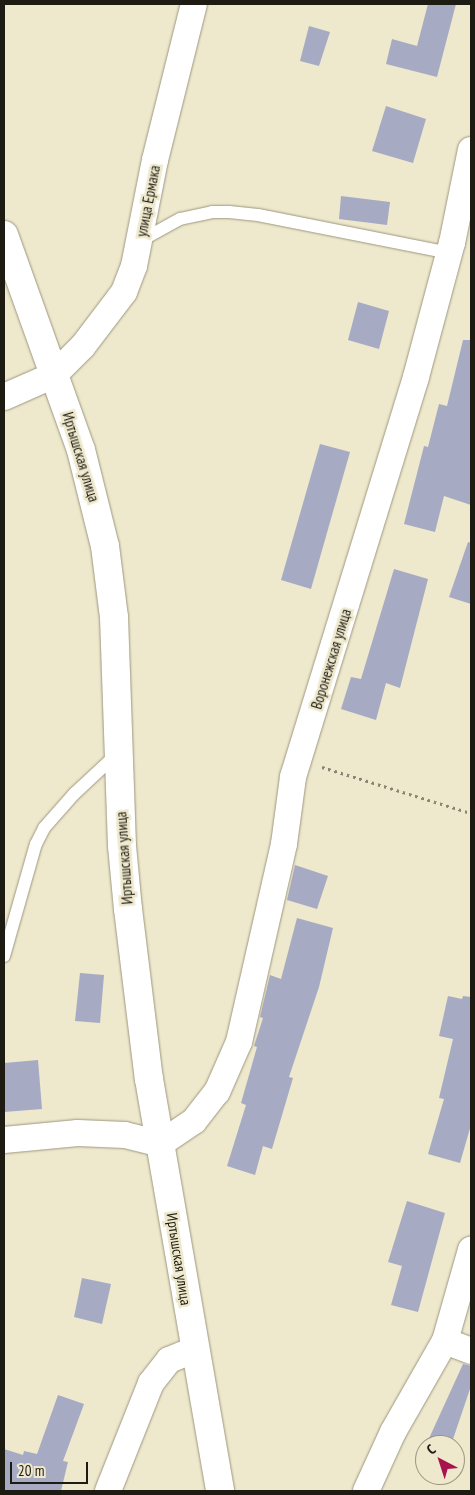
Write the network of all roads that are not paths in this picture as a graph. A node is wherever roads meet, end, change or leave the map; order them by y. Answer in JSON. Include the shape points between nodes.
{"nodes":[{"id":1,"x":194,"y":4,"type":"edge"},
{"id":2,"x":471,"y":150,"type":"edge"},
{"id":3,"x":4,"y":235,"type":"edge"},
{"id":4,"x":140,"y":241,"type":"junction"},
{"id":5,"x":450,"y":253,"type":"junction"},
{"id":6,"x":54,"y":375,"type":"junction"},
{"id":7,"x":4,"y":397,"type":"edge"},
{"id":8,"x":118,"y":753,"type":"junction"},
{"id":9,"x":4,"y":956,"type":"edge"},
{"id":10,"x":4,"y":1140,"type":"edge"},
{"id":11,"x":160,"y":1144,"type":"junction"},
{"id":12,"x":471,"y":1250,"type":"edge"},
{"id":13,"x":445,"y":1341,"type":"junction"},
{"id":14,"x":194,"y":1350,"type":"junction"},
{"id":15,"x":471,"y":1351,"type":"edge"},
{"id":16,"x":108,"y":1491,"type":"edge"},
{"id":17,"x":220,"y":1491,"type":"edge"},
{"id":18,"x":366,"y":1491,"type":"edge"}],
"edges":[{"from":1,"to":4,"type":"street","name":"улица Ермака","via":[[155,160]]},
{"from":2,"to":5,"type":"street","name":"Воронежская улица"},
{"from":3,"to":6,"type":"main road","name":"Иртышская улица"},
{"from":4,"to":5,"type":"lane","via":[[180,219],[229,212]]},
{"from":4,"to":6,"type":"street","name":"улица Ермака","via":[[124,292],[83,346]]},
{"from":5,"to":11,"type":"street","name":"Воронежская улица","via":[[416,377],[293,778],[284,844],[239,1042],[209,1106],[180,1132]]},
{"from":6,"to":7,"type":"street"},
{"from":6,"to":8,"type":"main road","name":"Иртышская улица","via":[[81,450],[105,546],[114,617]]},
{"from":8,"to":9,"type":"lane","via":[[74,794],[44,828],[36,844]]},
{"from":8,"to":11,"type":"main road","name":"Иртышская улица","via":[[128,909]]},
{"from":10,"to":11,"type":"street","via":[[78,1134],[125,1135]]},
{"from":11,"to":14,"type":"main road","name":"Иртышская улица"},
{"from":12,"to":13,"type":"street"},
{"from":13,"to":15,"type":"street"},
{"from":13,"to":18,"type":"street","via":[[393,1432]]},
{"from":14,"to":16,"type":"street","via":[[170,1360],[151,1382]]},
{"from":14,"to":17,"type":"main road","name":"Иртышская улица"}]}
